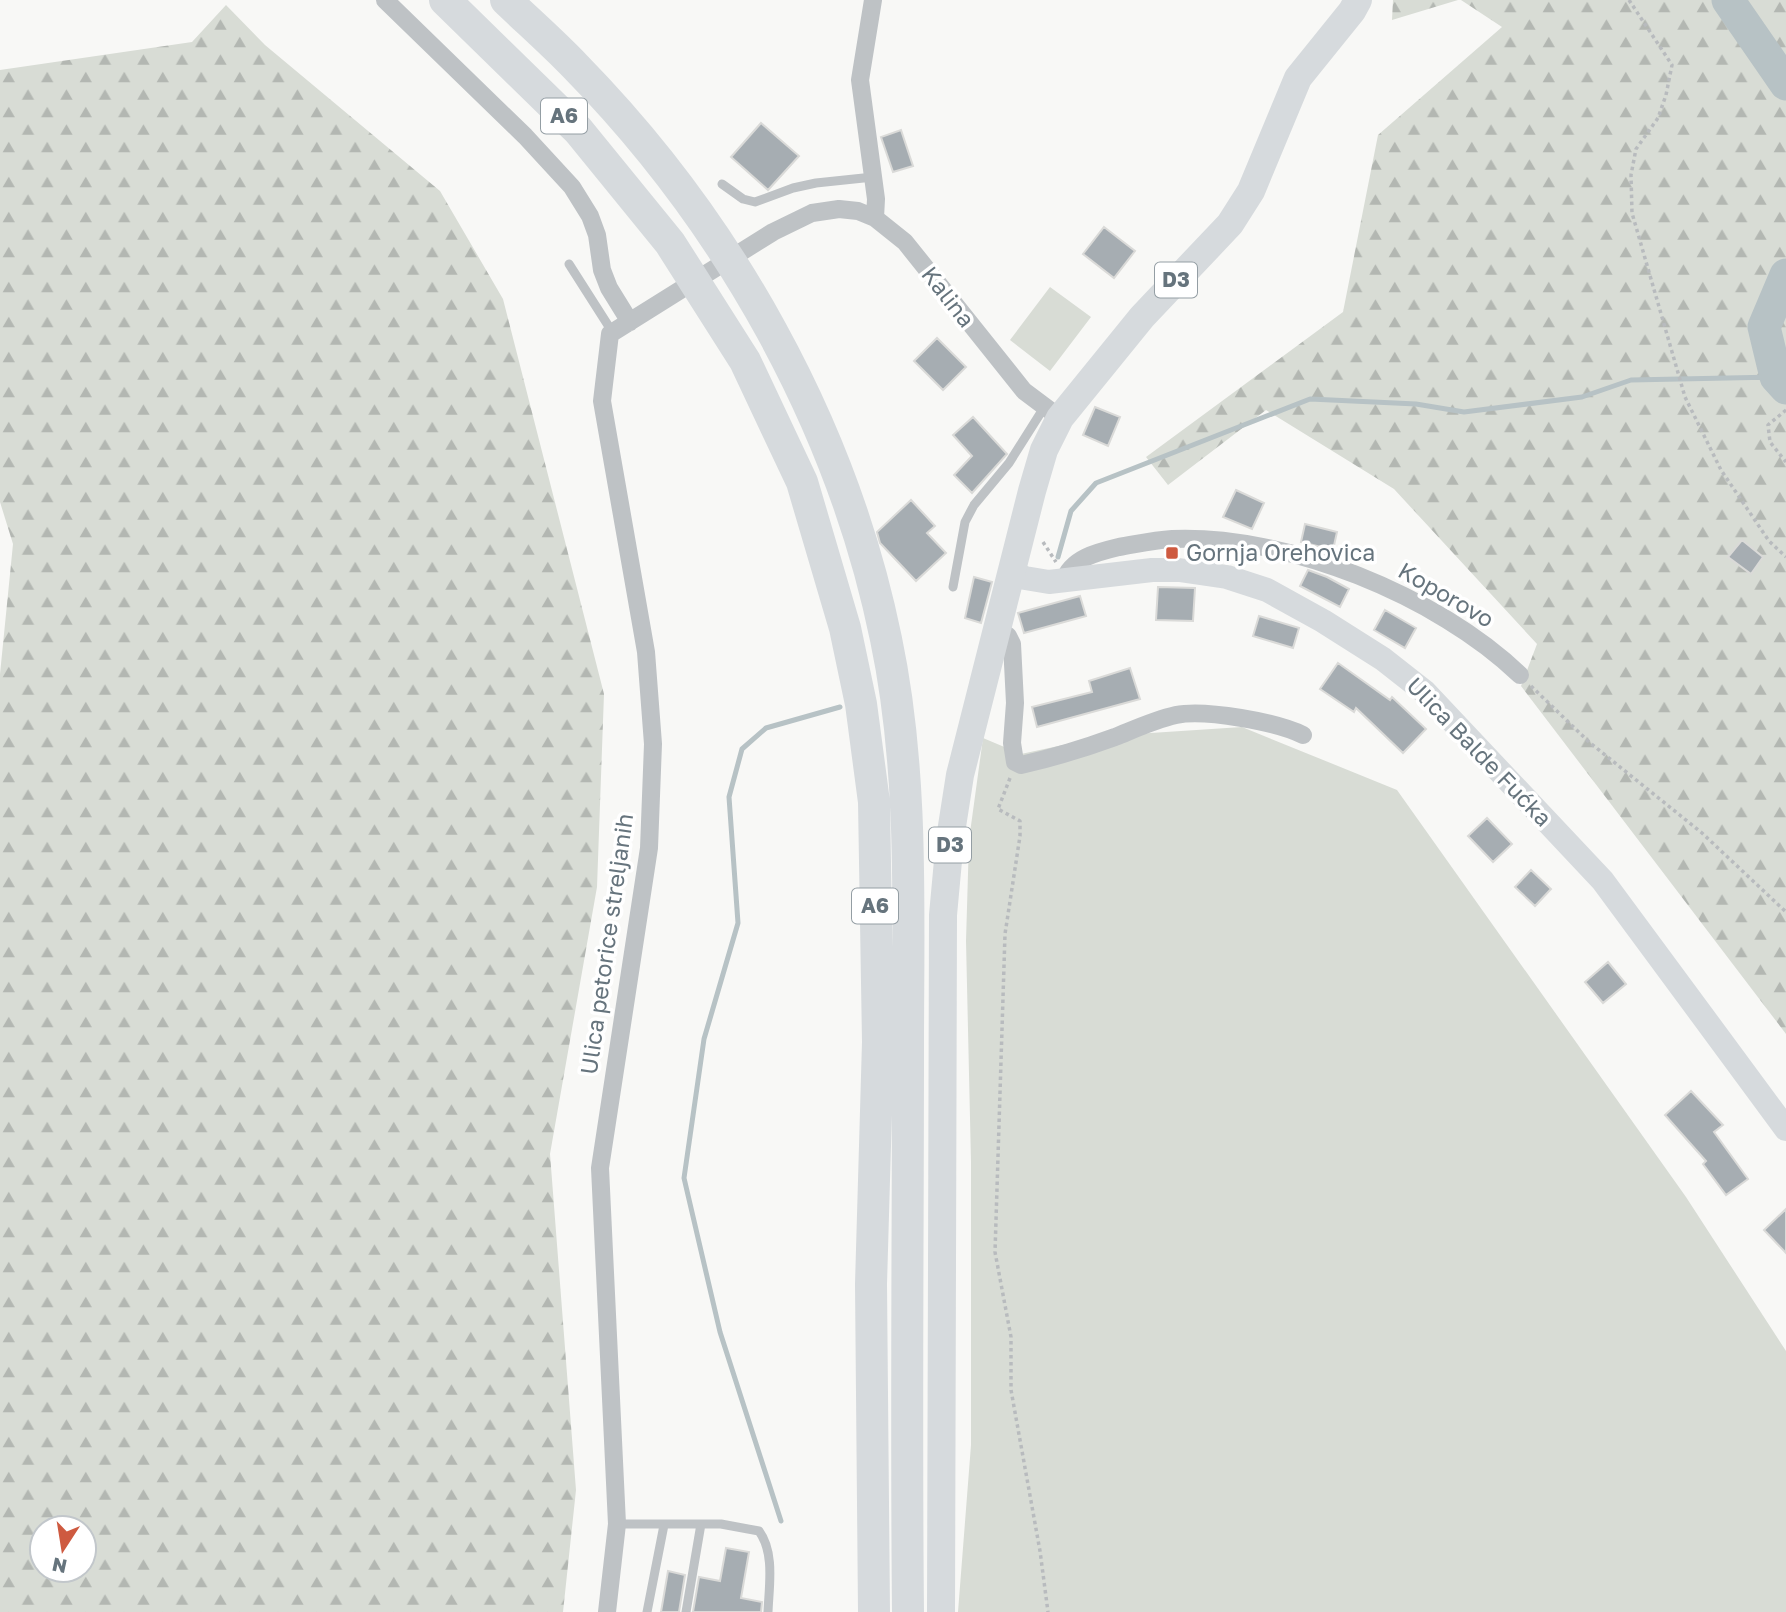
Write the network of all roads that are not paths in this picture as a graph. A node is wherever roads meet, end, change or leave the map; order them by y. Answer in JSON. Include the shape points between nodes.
{"nodes":[{"id":1,"x":385,"y":0,"type":"edge"},
{"id":2,"x":446,"y":0,"type":"edge"},
{"id":3,"x":506,"y":0,"type":"edge"},
{"id":4,"x":533,"y":0,"type":"edge"},
{"id":5,"x":873,"y":0,"type":"edge"},
{"id":6,"x":1358,"y":0,"type":"edge"},
{"id":7,"x":602,"y":95,"type":"junction"},
{"id":8,"x":873,"y":177,"type":"junction"},
{"id":9,"x":722,"y":184,"type":"dead end"},
{"id":10,"x":875,"y":218,"type":"junction"},
{"id":11,"x":569,"y":264,"type":"dead end"},
{"id":12,"x":630,"y":322,"type":"junction"},
{"id":13,"x":613,"y":333,"type":"junction"},
{"id":14,"x":1052,"y":412,"type":"junction"},
{"id":15,"x":1011,"y":572,"type":"junction"},
{"id":16,"x":1064,"y":581,"type":"junction"},
{"id":17,"x":953,"y":587,"type":"dead end"},
{"id":18,"x":997,"y":628,"type":"junction"},
{"id":19,"x":1520,"y":676,"type":"road end"},
{"id":20,"x":1303,"y":735,"type":"dead end"},
{"id":21,"x":1786,"y":1129,"type":"edge"},
{"id":22,"x":617,"y":1524,"type":"junction"},
{"id":23,"x":701,"y":1524,"type":"junction"},
{"id":24,"x":664,"y":1525,"type":"junction"},
{"id":25,"x":607,"y":1612,"type":"edge"},
{"id":26,"x":647,"y":1612,"type":"edge"},
{"id":27,"x":686,"y":1612,"type":"edge"},
{"id":28,"x":768,"y":1612,"type":"edge"},
{"id":29,"x":874,"y":1612,"type":"edge"},
{"id":30,"x":908,"y":1612,"type":"edge"},
{"id":31,"x":941,"y":1612,"type":"edge"}],
"edges":[{"from":1,"to":12,"type":"street","via":[[572,187],[597,235],[609,288]]},
{"from":2,"to":29,"type":"highway","number":"A6","via":[[578,130],[670,243],[745,361],[802,482],[845,628],[874,802],[878,1042],[871,1284]]},
{"from":3,"to":7,"type":"highway","number":"A6"},
{"from":4,"to":7,"type":"highway","via":[[580,55]]},
{"from":5,"to":8,"type":"street","via":[[860,80]]},
{"from":6,"to":14,"type":"main road","number":"D3","via":[[1298,78],[1251,191],[1230,224]]},
{"from":7,"to":30,"type":"highway","number":"A6","via":[[712,233],[770,329],[845,492],[887,642],[900,722],[906,837]]},
{"from":8,"to":9,"type":"lane","via":[[816,183],[755,202]]},
{"from":8,"to":10,"type":"street"},
{"from":10,"to":12,"type":"street","via":[[858,211],[812,213],[773,232]]},
{"from":10,"to":14,"type":"street","name":"Kalina","via":[[905,243],[1024,391]]},
{"from":11,"to":13,"type":"lane"},
{"from":12,"to":13,"type":"street"},
{"from":13,"to":22,"type":"street","name":"Ulica petorice streljanih","via":[[602,401],[646,652],[653,744],[649,848],[600,1168]]},
{"from":14,"to":15,"type":"main road","number":"D3"},
{"from":14,"to":17,"type":"lane","via":[[974,505],[965,522]]},
{"from":15,"to":16,"type":"main road","name":"Ulica Balde Fućka","via":[[1037,581]]},
{"from":15,"to":18,"type":"main road","number":"D3"},
{"from":16,"to":19,"type":"street","name":"Koporovo","via":[[1067,570],[1079,561],[1144,542],[1172,539],[1255,547],[1385,587],[1479,641]]},
{"from":16,"to":21,"type":"main road","name":"Ulica Balde Fućka","via":[[1152,570],[1227,577],[1267,590],[1383,659],[1425,692],[1602,881]]},
{"from":18,"to":20,"type":"street","via":[[1012,644],[1012,743],[1021,765],[1180,714],[1248,720]]},
{"from":18,"to":31,"type":"main road","number":"D3","via":[[960,775],[943,915]]},
{"from":22,"to":24,"type":"lane"},
{"from":22,"to":25,"type":"street","name":"Ulica petorice streljanih"},
{"from":23,"to":24,"type":"lane"},
{"from":23,"to":27,"type":"lane"},
{"from":23,"to":28,"type":"lane","via":[[759,1531],[766,1540]]},
{"from":24,"to":26,"type":"lane"}]}
